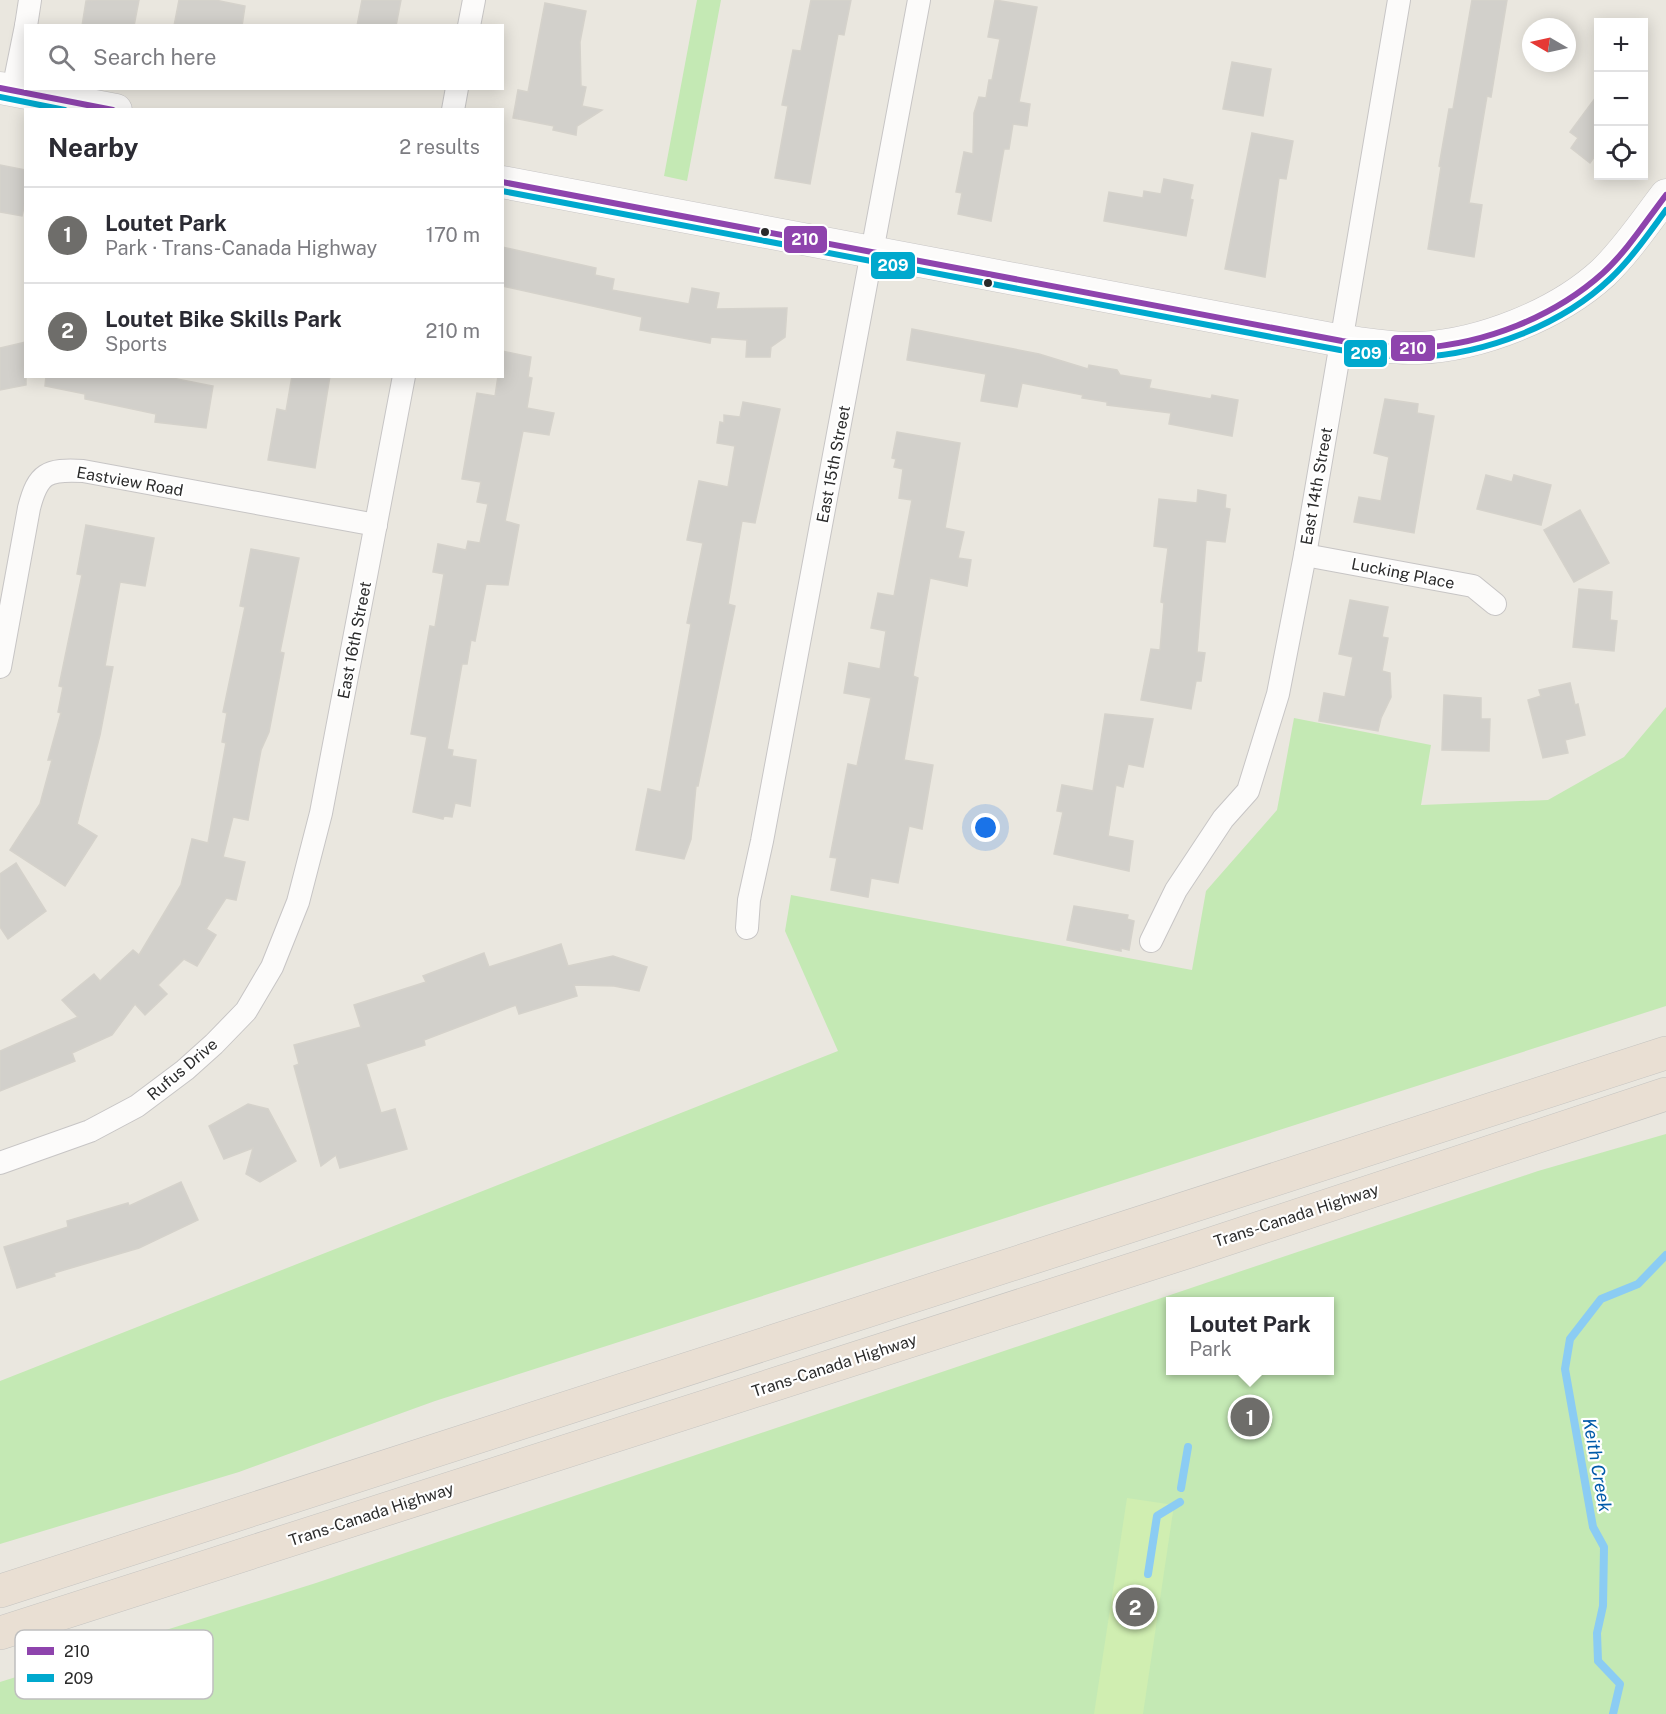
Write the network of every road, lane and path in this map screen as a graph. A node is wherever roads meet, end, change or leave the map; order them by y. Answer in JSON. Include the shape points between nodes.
{"nodes":[{"id":1,"x":30,"y":0,"type":"edge"},
{"id":2,"x":474,"y":0,"type":"edge"},
{"id":3,"x":919,"y":0,"type":"edge"},
{"id":4,"x":1399,"y":0,"type":"edge"},
{"id":5,"x":26,"y":24,"type":"edge"},
{"id":6,"x":469,"y":24,"type":"edge"},
{"id":7,"x":24,"y":33,"type":"edge"},
{"id":8,"x":7,"y":89,"type":"edge"},
{"id":9,"x":457,"y":90,"type":"edge"},
{"id":10,"x":106,"y":108,"type":"edge"},
{"id":11,"x":453,"y":108,"type":"edge"},
{"id":12,"x":504,"y":182,"type":"edge"},
{"id":13,"x":1666,"y":195,"type":"edge"},
{"id":14,"x":870,"y":253,"type":"junction"},
{"id":15,"x":1342,"y":341,"type":"junction"},
{"id":16,"x":404,"y":378,"type":"edge"},
{"id":17,"x":376,"y":525,"type":"junction"},
{"id":18,"x":1305,"y":555,"type":"junction"},
{"id":19,"x":1495,"y":604,"type":"dead end"},
{"id":20,"x":0,"y":667,"type":"edge"},
{"id":21,"x":298,"y":902,"type":"joint"},
{"id":22,"x":747,"y":928,"type":"dead end"},
{"id":23,"x":1151,"y":940,"type":"dead end"},
{"id":24,"x":1666,"y":1053,"type":"edge"},
{"id":25,"x":1666,"y":1094,"type":"edge"},
{"id":26,"x":1666,"y":1110,"type":"edge"},
{"id":27,"x":1586,"y":1119,"type":"junction"},
{"id":28,"x":0,"y":1163,"type":"edge"},
{"id":29,"x":0,"y":1591,"type":"edge"},
{"id":30,"x":0,"y":1633,"type":"edge"}],
"edges":[{"from":1,"to":5,"type":"street"},
{"from":2,"to":6,"type":"street"},
{"from":3,"to":14,"type":"street","name":"East 15th Street"},
{"from":4,"to":15,"type":"street","name":"East 14th Street"},
{"from":7,"to":8,"type":"street"},
{"from":8,"to":10,"type":"main road"},
{"from":9,"to":11,"type":"street"},
{"from":12,"to":14,"type":"main road"},
{"from":13,"to":15,"type":"main road","via":[[1603,273],[1566,300],[1505,330],[1466,342],[1417,348]]},
{"from":14,"to":15,"type":"main road"},
{"from":14,"to":22,"type":"street","name":"East 15th Street","via":[[749,900]]},
{"from":15,"to":18,"type":"street","name":"East 14th Street"},
{"from":16,"to":17,"type":"street","name":"East 16th Street"},
{"from":17,"to":20,"type":"street","name":"Eastview Road","via":[[83,471],[61,470],[43,475],[29,508]]},
{"from":17,"to":21,"type":"street","name":"East 16th Street","via":[[321,813]]},
{"from":18,"to":19,"type":"street","name":"Lucking Place","via":[[1473,586]]},
{"from":18,"to":23,"type":"street","name":"East 14th Street","via":[[1278,694],[1248,791],[1223,819],[1176,890]]},
{"from":21,"to":28,"type":"street","name":"Rufus Drive","via":[[272,967],[246,1011],[185,1070],[137,1106],[90,1131]]},
{"from":24,"to":29,"type":"highway"},
{"from":25,"to":27,"type":"highway","name":"Trans-Canada Highway"},
{"from":26,"to":27,"type":"highway"},
{"from":27,"to":30,"type":"highway","name":"Trans-Canada Highway","via":[[1190,1251]]}]}
